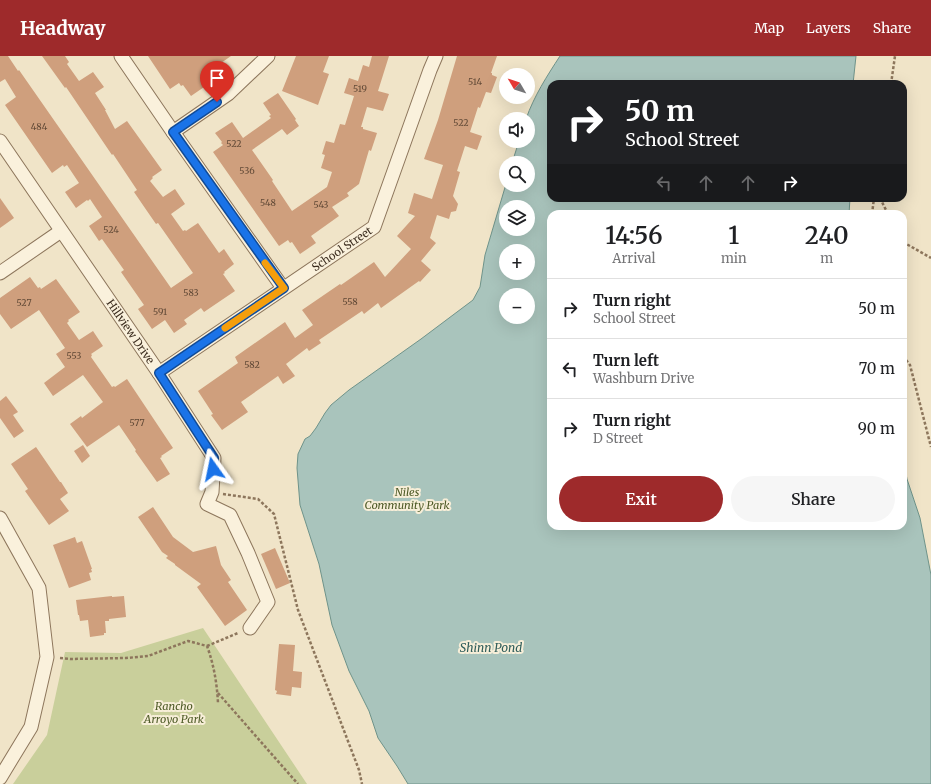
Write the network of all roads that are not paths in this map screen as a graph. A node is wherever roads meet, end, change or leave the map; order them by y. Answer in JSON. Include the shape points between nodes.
{"nodes":[{"id":1,"x":121,"y":56,"type":"edge"},
{"id":2,"x":268,"y":56,"type":"edge"},
{"id":3,"x":436,"y":56,"type":"edge"},
{"id":4,"x":173,"y":132,"type":"junction"},
{"id":5,"x":0,"y":141,"type":"edge"},
{"id":6,"x":61,"y":231,"type":"junction"},
{"id":7,"x":0,"y":273,"type":"edge"},
{"id":8,"x":284,"y":288,"type":"junction"},
{"id":9,"x":159,"y":373,"type":"junction"},
{"id":10,"x":0,"y":518,"type":"edge"},
{"id":11,"x":250,"y":628,"type":"road end"},
{"id":12,"x":0,"y":778,"type":"edge"}],
"edges":[{"from":1,"to":4,"type":"street"},
{"from":2,"to":4,"type":"street","via":[[228,94]]},
{"from":3,"to":8,"type":"street","name":"School Street","via":[[374,227]]},
{"from":4,"to":8,"type":"street"},
{"from":5,"to":6,"type":"street","name":"Hillview Drive"},
{"from":6,"to":7,"type":"street"},
{"from":6,"to":9,"type":"street","name":"Hillview Drive"},
{"from":8,"to":9,"type":"street","name":"School Street"},
{"from":9,"to":11,"type":"street","name":"Hillview Drive","via":[[214,458],[212,492],[208,504],[230,515],[268,602]]},
{"from":10,"to":12,"type":"street","via":[[39,588],[47,657],[31,727]]}]}
